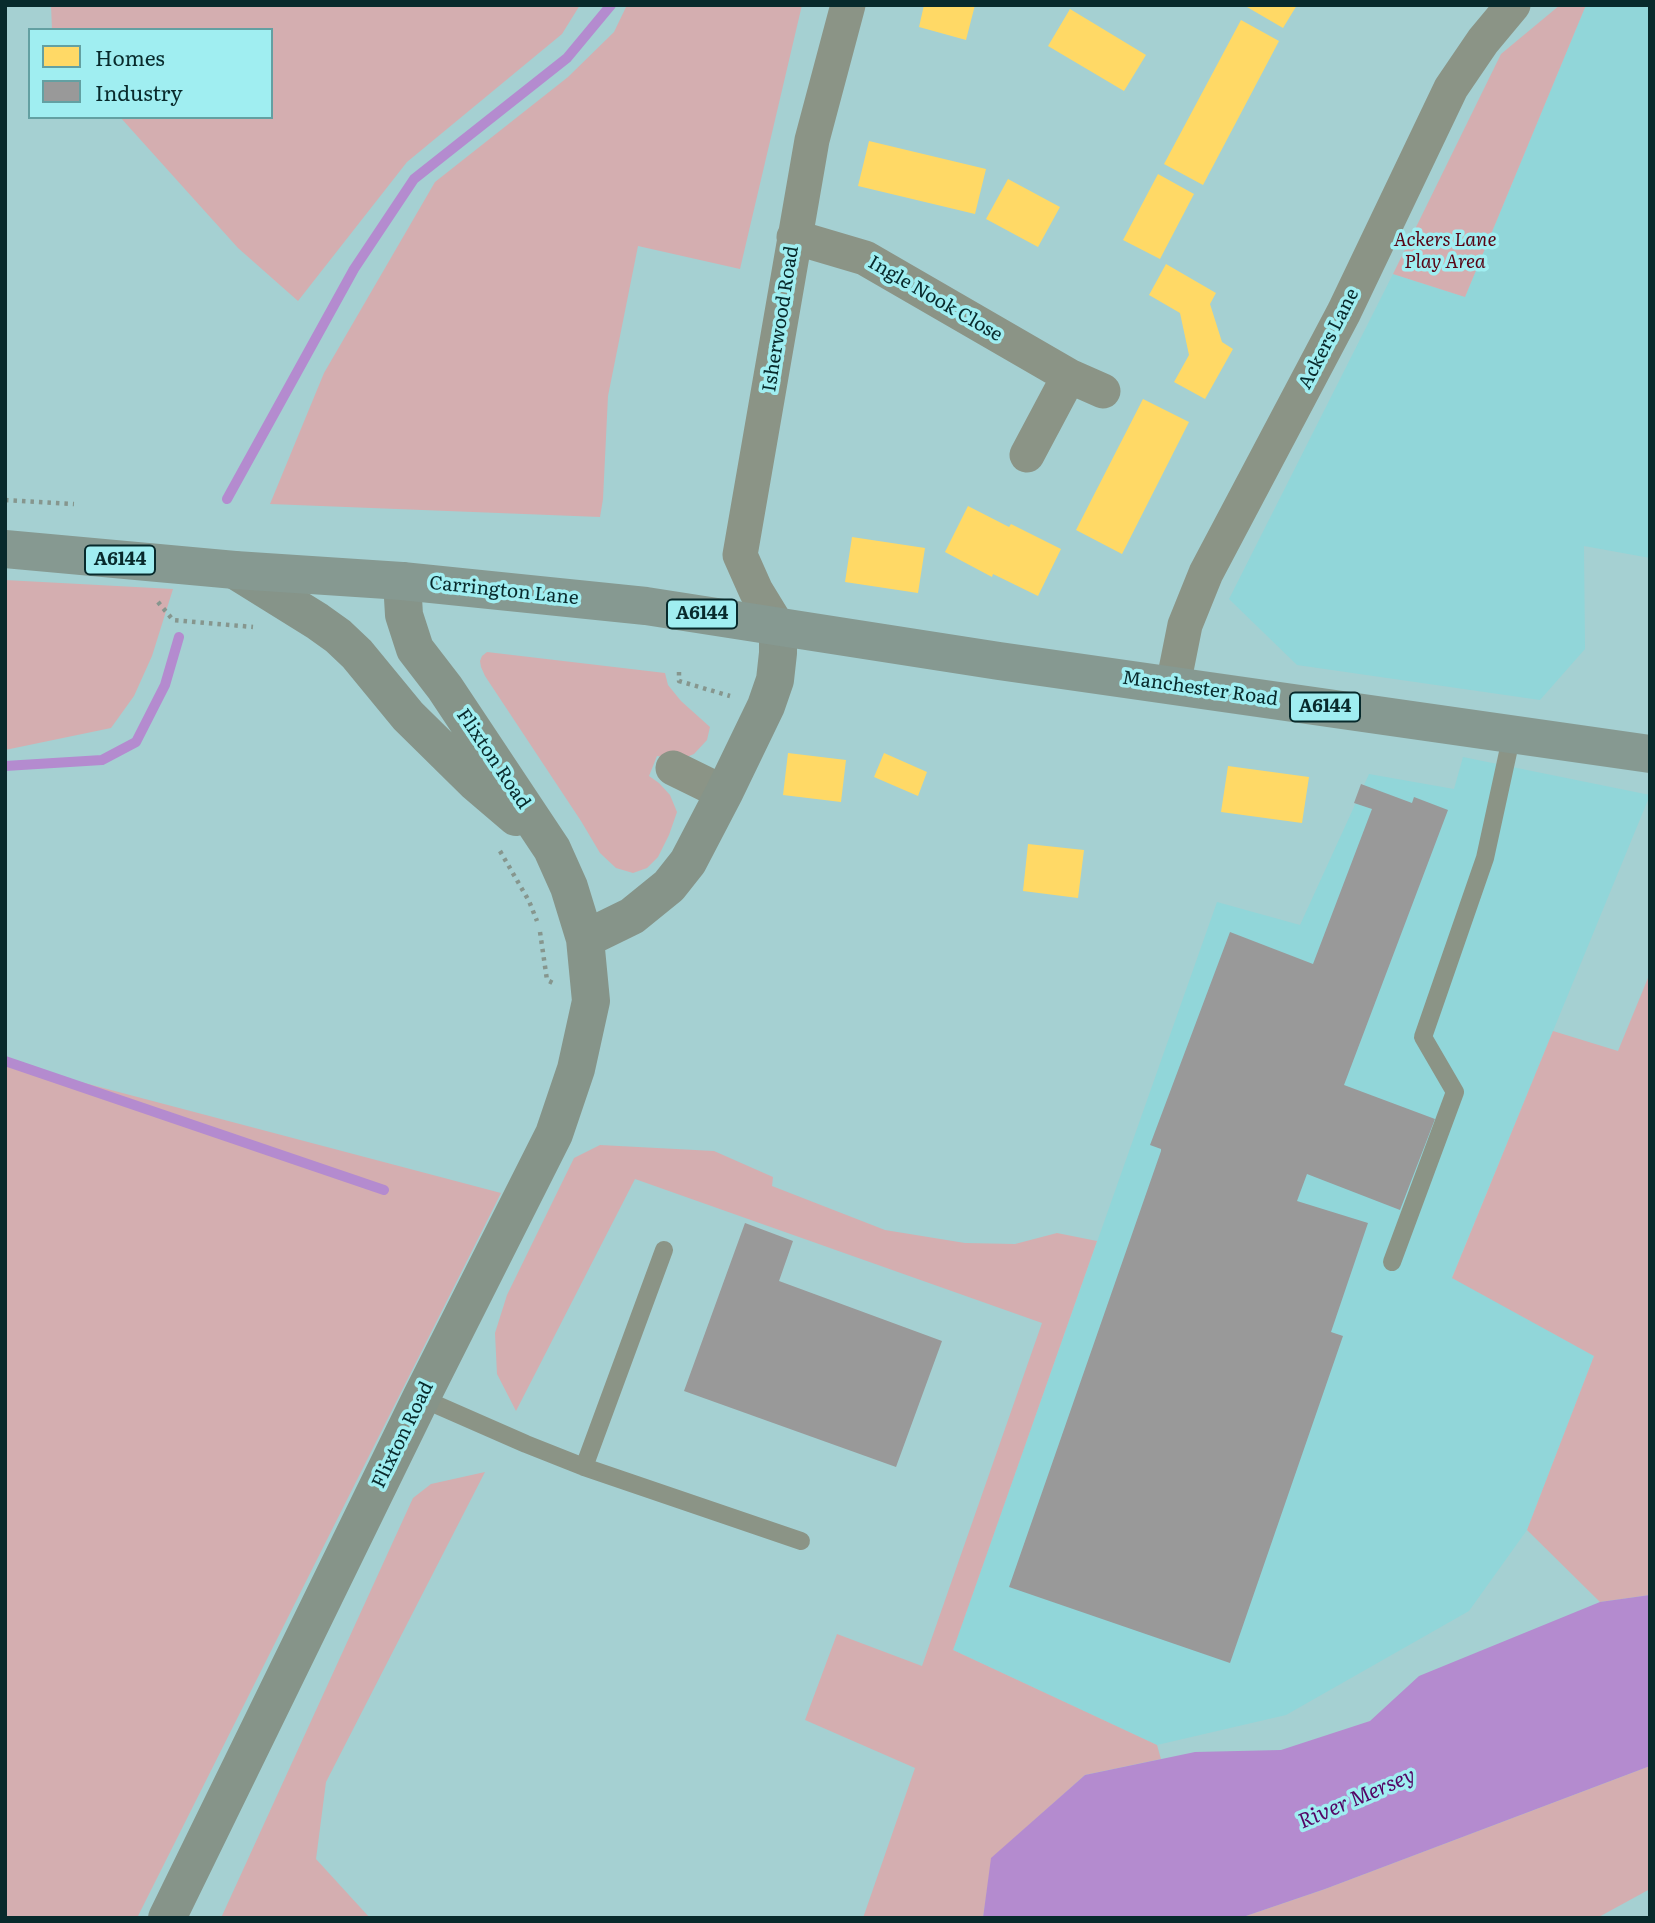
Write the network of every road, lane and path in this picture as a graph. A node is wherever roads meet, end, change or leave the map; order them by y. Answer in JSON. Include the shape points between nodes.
{"nodes":[{"id":1,"x":848,"y":5,"type":"edge"},
{"id":2,"x":1513,"y":5,"type":"edge"},
{"id":3,"x":794,"y":237,"type":"junction"},
{"id":4,"x":1069,"y":376,"type":"junction"},
{"id":5,"x":1103,"y":391,"type":"dead end"},
{"id":6,"x":1027,"y":455,"type":"dead end"},
{"id":7,"x":5,"y":500,"type":"edge"},
{"id":8,"x":74,"y":504,"type":"dead end"},
{"id":9,"x":5,"y":549,"type":"edge"},
{"id":10,"x":123,"y":560,"type":"junction"},
{"id":11,"x":235,"y":570,"type":"junction"},
{"id":12,"x":402,"y":582,"type":"junction"},
{"id":13,"x":778,"y":627,"type":"junction"},
{"id":14,"x":258,"y":629,"type":"dead end"},
{"id":15,"x":999,"y":661,"type":"joint"},
{"id":16,"x":679,"y":672,"type":"dead end"},
{"id":17,"x":1173,"y":685,"type":"junction"},
{"id":18,"x":736,"y":698,"type":"dead end"},
{"id":19,"x":1512,"y":734,"type":"junction"},
{"id":20,"x":1650,"y":754,"type":"edge"},
{"id":21,"x":673,"y":768,"type":"dead end"},
{"id":22,"x":724,"y":793,"type":"junction"},
{"id":23,"x":498,"y":848,"type":"dead end"},
{"id":24,"x":552,"y":849,"type":"junction"},
{"id":25,"x":585,"y":939,"type":"junction"},
{"id":26,"x":592,"y":1001,"type":"junction"},
{"id":27,"x":664,"y":1250,"type":"dead end"},
{"id":28,"x":1392,"y":1262,"type":"dead end"},
{"id":29,"x":421,"y":1398,"type":"junction"},
{"id":30,"x":584,"y":1467,"type":"junction"},
{"id":31,"x":801,"y":1541,"type":"dead end"},
{"id":32,"x":167,"y":1918,"type":"edge"}],
"edges":[{"from":1,"to":3,"type":"street","name":"Isherwood Road","via":[[812,140]]},
{"from":2,"to":17,"type":"street","name":"Ackers Lane","via":[[1451,88],[1344,312],[1206,573],[1185,625]]},
{"from":3,"to":4,"type":"street","name":"Ingle Nook Close","via":[[865,258]]},
{"from":3,"to":13,"type":"street","name":"Isherwood Road","via":[[740,555]]},
{"from":4,"to":5,"type":"street","name":"Ingle Nook Close"},
{"from":4,"to":6,"type":"street"},
{"from":7,"to":8,"type":"path"},
{"from":9,"to":10,"type":"main road","name":"Carrington Lane","number":"A6144"},
{"from":10,"to":11,"type":"main road","name":"Carrington Lane","number":"A6144"},
{"from":10,"to":14,"type":"path","via":[[173,620]]},
{"from":11,"to":12,"type":"main road","name":"Carrington Lane","number":"A6144"},
{"from":11,"to":24,"type":"main road","number":"A6144","via":[[348,645],[408,716]]},
{"from":12,"to":13,"type":"main road","name":"Carrington Lane","number":"A6144","via":[[646,606]]},
{"from":12,"to":24,"type":"main road","name":"Flixton Road","via":[[404,615],[415,649]]},
{"from":13,"to":15,"type":"main road","name":"Carrington Lane","number":"A6144"},
{"from":13,"to":22,"type":"main road","via":[[775,680]]},
{"from":15,"to":17,"type":"main road","name":"Manchester Road","number":"A6144"},
{"from":16,"to":18,"type":"path","via":[[679,681]]},
{"from":17,"to":19,"type":"main road","name":"Manchester Road","number":"A6144"},
{"from":19,"to":20,"type":"main road","name":"Manchester Road","number":"A6144"},
{"from":19,"to":28,"type":"lane","via":[[1485,858],[1423,1037],[1455,1091]]},
{"from":21,"to":22,"type":"street"},
{"from":22,"to":25,"type":"main road","via":[[688,862],[668,886],[632,916]]},
{"from":23,"to":26,"type":"path","via":[[540,928],[547,980]]},
{"from":24,"to":25,"type":"main road","name":"Flixton Road"},
{"from":25,"to":26,"type":"main road","name":"Flixton Road"},
{"from":26,"to":29,"type":"main road","name":"Flixton Road","via":[[554,1134]]},
{"from":27,"to":30,"type":"lane"},
{"from":29,"to":30,"type":"lane"},
{"from":29,"to":32,"type":"main road","name":"Flixton Road"},
{"from":30,"to":31,"type":"lane"}]}
